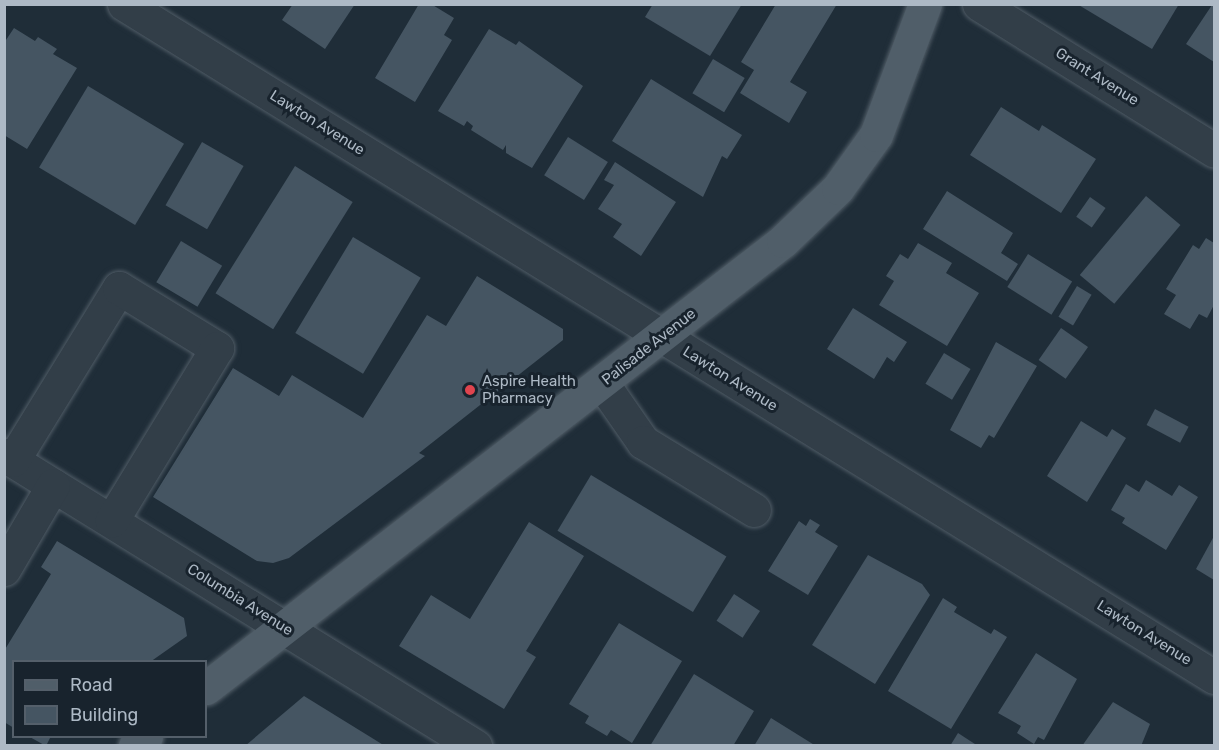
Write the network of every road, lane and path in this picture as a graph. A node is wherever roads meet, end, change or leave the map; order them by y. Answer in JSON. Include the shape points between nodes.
{"nodes":[{"id":1,"x":124,"y":4,"type":"edge"},
{"id":2,"x":925,"y":4,"type":"edge"},
{"id":3,"x":979,"y":4,"type":"edge"},
{"id":4,"x":1215,"y":150,"type":"edge"},
{"id":5,"x":663,"y":337,"type":"junction"},
{"id":6,"x":602,"y":383,"type":"junction"},
{"id":7,"x":9,"y":458,"type":"edge"},
{"id":8,"x":53,"y":485,"type":"junction"},
{"id":9,"x":754,"y":510,"type":"dead end"},
{"id":10,"x":112,"y":520,"type":"junction"},
{"id":11,"x":4,"y":569,"type":"edge"},
{"id":12,"x":283,"y":627,"type":"junction"},
{"id":13,"x":1215,"y":677,"type":"edge"},
{"id":14,"x":207,"y":687,"type":"edge"},
{"id":15,"x":475,"y":746,"type":"edge"}],
"edges":[{"from":1,"to":5,"type":"street","name":"Lawton Avenue"},
{"from":2,"to":5,"type":"main road","name":"Palisade Avenue","via":[[876,135],[838,188],[783,241]]},
{"from":3,"to":4,"type":"street","name":"Grant Avenue"},
{"from":5,"to":6,"type":"main road","name":"Palisade Avenue"},
{"from":5,"to":13,"type":"street","name":"Lawton Avenue"},
{"from":6,"to":9,"type":"street","via":[[643,442]]},
{"from":6,"to":12,"type":"main road","name":"Palisade Avenue"},
{"from":7,"to":8,"type":"street","name":"Columbia Avenue"},
{"from":7,"to":10,"type":"street","via":[[118,288],[208,342],[217,348]]},
{"from":8,"to":10,"type":"street","name":"Columbia Avenue"},
{"from":8,"to":11,"type":"street"},
{"from":10,"to":12,"type":"street","name":"Columbia Avenue"},
{"from":12,"to":14,"type":"main road","name":"Palisade Avenue"},
{"from":12,"to":15,"type":"street","name":"Columbia Avenue"}]}
